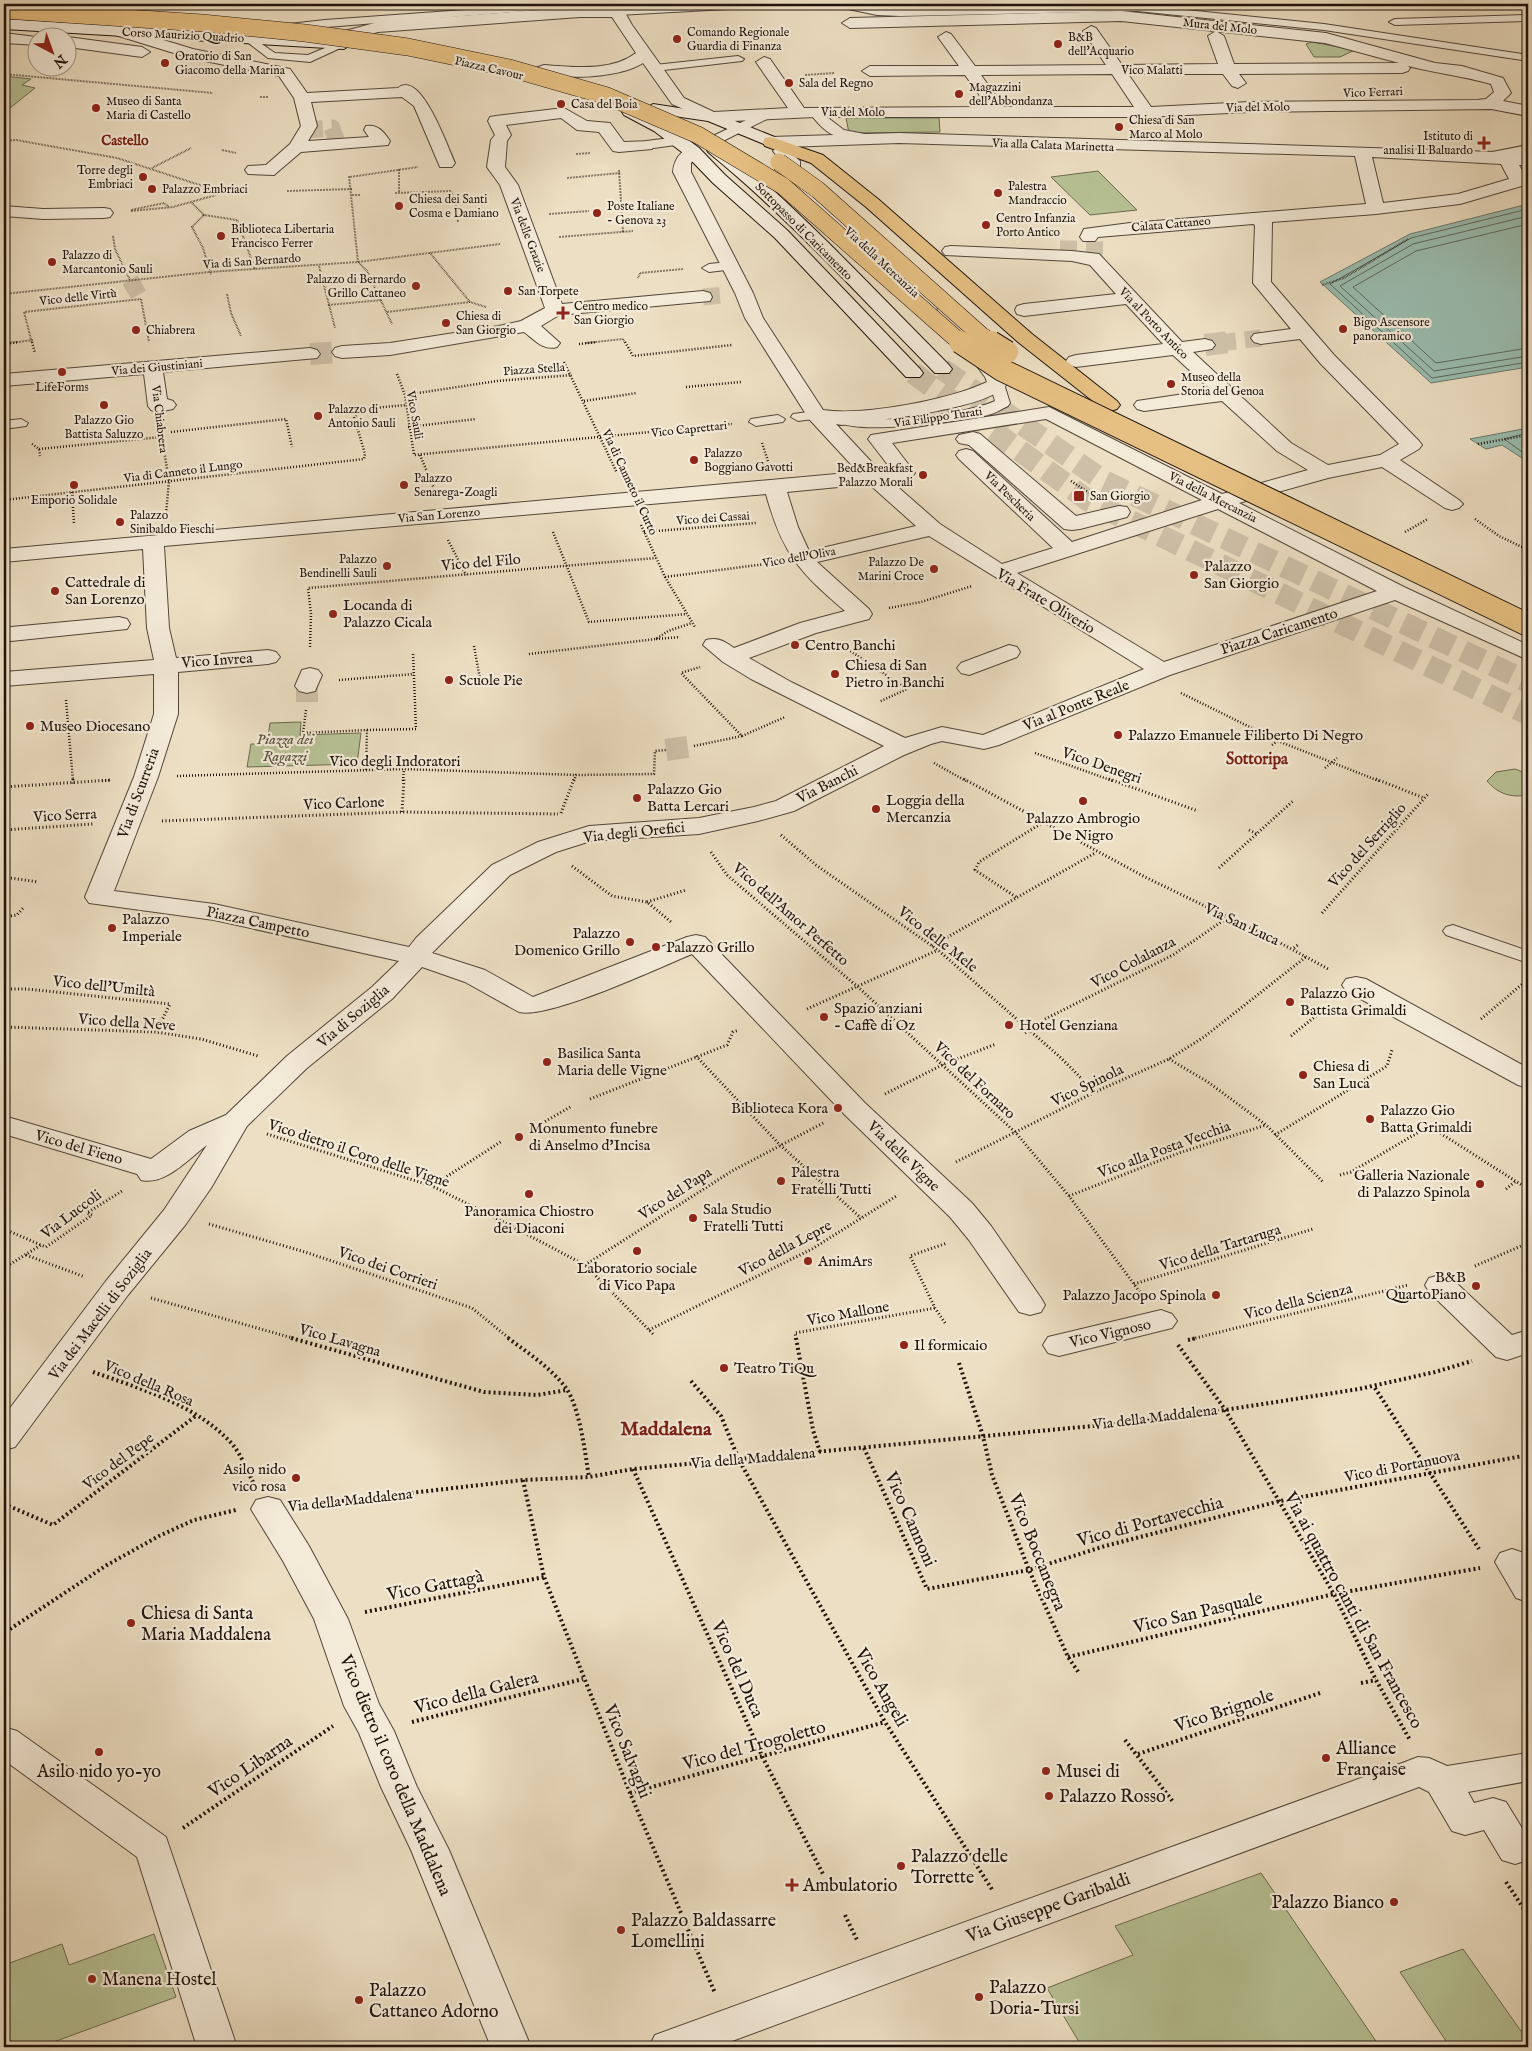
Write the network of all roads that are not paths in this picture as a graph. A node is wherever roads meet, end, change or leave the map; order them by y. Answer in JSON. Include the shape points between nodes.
{"nodes":[{"id":1,"x":29,"y":4,"type":"edge"},
{"id":2,"x":577,"y":4,"type":"edge"},
{"id":3,"x":765,"y":4,"type":"edge"},
{"id":4,"x":838,"y":4,"type":"edge"},
{"id":5,"x":4,"y":5,"type":"edge"},
{"id":6,"x":616,"y":8,"type":"edge"},
{"id":7,"x":4,"y":10,"type":"edge"},
{"id":8,"x":1528,"y":18,"type":"edge"},
{"id":9,"x":850,"y":22,"type":"dead end"},
{"id":10,"x":1395,"y":22,"type":"dead end"},
{"id":11,"x":4,"y":24,"type":"edge"},
{"id":12,"x":289,"y":27,"type":"junction"},
{"id":13,"x":117,"y":31,"type":"junction"},
{"id":14,"x":1091,"y":31,"type":"dead end"},
{"id":15,"x":1216,"y":36,"type":"dead end"},
{"id":16,"x":946,"y":37,"type":"dead end"},
{"id":17,"x":4,"y":38,"type":"edge"},
{"id":18,"x":1326,"y":38,"type":"junction"},
{"id":19,"x":28,"y":39,"type":"edge"},
{"id":20,"x":250,"y":39,"type":"junction"},
{"id":21,"x":333,"y":41,"type":"junction"},
{"id":22,"x":78,"y":43,"type":"edge"},
{"id":23,"x":363,"y":44,"type":"junction"},
{"id":24,"x":1450,"y":46,"type":"junction"},
{"id":25,"x":1397,"y":49,"type":"dead end"},
{"id":26,"x":644,"y":54,"type":"junction"},
{"id":27,"x":1525,"y":57,"type":"edge"},
{"id":28,"x":738,"y":60,"type":"dead end"},
{"id":29,"x":764,"y":62,"type":"dead end"},
{"id":30,"x":1434,"y":68,"type":"junction"},
{"id":31,"x":656,"y":69,"type":"junction"},
{"id":32,"x":1228,"y":69,"type":"junction"},
{"id":33,"x":544,"y":70,"type":"junction"},
{"id":34,"x":1119,"y":70,"type":"junction"},
{"id":35,"x":870,"y":71,"type":"dead end"},
{"id":36,"x":970,"y":71,"type":"junction"},
{"id":37,"x":284,"y":72,"type":"junction"},
{"id":38,"x":594,"y":85,"type":"junction"},
{"id":39,"x":567,"y":89,"type":"junction"},
{"id":40,"x":1491,"y":97,"type":"junction"},
{"id":41,"x":302,"y":98,"type":"junction"},
{"id":42,"x":1249,"y":101,"type":"junction"},
{"id":43,"x":653,"y":109,"type":"junction"},
{"id":44,"x":999,"y":111,"type":"junction"},
{"id":45,"x":1528,"y":111,"type":"edge"},
{"id":46,"x":807,"y":112,"type":"junction"},
{"id":47,"x":1146,"y":112,"type":"junction"},
{"id":48,"x":769,"y":113,"type":"junction"},
{"id":49,"x":712,"y":117,"type":"junction"},
{"id":50,"x":738,"y":127,"type":"junction"},
{"id":51,"x":372,"y":130,"type":"dead end"},
{"id":52,"x":853,"y":138,"type":"junction"},
{"id":53,"x":679,"y":142,"type":"junction"},
{"id":54,"x":771,"y":142,"type":"junction"},
{"id":55,"x":646,"y":145,"type":"joint"},
{"id":56,"x":296,"y":147,"type":"junction"},
{"id":57,"x":1528,"y":148,"type":"edge"},
{"id":58,"x":717,"y":150,"type":"junction"},
{"id":59,"x":693,"y":152,"type":"junction"},
{"id":60,"x":1528,"y":156,"type":"edge"},
{"id":61,"x":1481,"y":158,"type":"junction"},
{"id":62,"x":1365,"y":160,"type":"junction"},
{"id":63,"x":1508,"y":160,"type":"junction"},
{"id":64,"x":1528,"y":160,"type":"edge"},
{"id":65,"x":446,"y":163,"type":"road end"},
{"id":66,"x":254,"y":170,"type":"dead end"},
{"id":67,"x":1376,"y":209,"type":"junction"},
{"id":68,"x":4,"y":211,"type":"edge"},
{"id":69,"x":1256,"y":217,"type":"junction"},
{"id":70,"x":108,"y":221,"type":"road end"},
{"id":71,"x":1091,"y":248,"type":"junction"},
{"id":72,"x":951,"y":251,"type":"dead end"},
{"id":73,"x":729,"y":266,"type":"junction"},
{"id":74,"x":708,"y":268,"type":"dead end"},
{"id":75,"x":744,"y":293,"type":"junction"},
{"id":76,"x":724,"y":295,"type":"tunnel mouth"},
{"id":77,"x":703,"y":297,"type":"tunnel mouth"},
{"id":78,"x":1130,"y":298,"type":"junction"},
{"id":79,"x":555,"y":310,"type":"junction"},
{"id":80,"x":1024,"y":310,"type":"dead end"},
{"id":81,"x":528,"y":325,"type":"junction"},
{"id":82,"x":1306,"y":333,"type":"junction"},
{"id":83,"x":1261,"y":338,"type":"tunnel mouth"},
{"id":84,"x":1204,"y":344,"type":"tunnel mouth"},
{"id":85,"x":552,"y":345,"type":"road end"},
{"id":86,"x":1178,"y":348,"type":"junction"},
{"id":87,"x":342,"y":352,"type":"tunnel mouth"},
{"id":88,"x":310,"y":354,"type":"tunnel mouth"},
{"id":89,"x":1076,"y":361,"type":"dead end"},
{"id":90,"x":153,"y":368,"type":"junction"},
{"id":91,"x":942,"y":369,"type":"tunnel mouth"},
{"id":92,"x":913,"y":373,"type":"tunnel mouth"},
{"id":93,"x":4,"y":380,"type":"edge"},
{"id":94,"x":997,"y":384,"type":"joint"},
{"id":95,"x":1227,"y":394,"type":"junction"},
{"id":96,"x":1110,"y":405,"type":"junction"},
{"id":97,"x":1144,"y":405,"type":"dead end"},
{"id":98,"x":162,"y":406,"type":"road end"},
{"id":99,"x":1049,"y":413,"type":"joint"},
{"id":100,"x":807,"y":416,"type":"junction"},
{"id":101,"x":778,"y":420,"type":"dead end"},
{"id":102,"x":756,"y":422,"type":"road end"},
{"id":103,"x":21,"y":423,"type":"dead end"},
{"id":104,"x":4,"y":425,"type":"edge"},
{"id":105,"x":1386,"y":460,"type":"junction"},
{"id":106,"x":1325,"y":472,"type":"junction"},
{"id":107,"x":874,"y":477,"type":"junction"},
{"id":108,"x":775,"y":487,"type":"junction"},
{"id":109,"x":1221,"y":501,"type":"junction"},
{"id":110,"x":1452,"y":504,"type":"road end"},
{"id":111,"x":1119,"y":512,"type":"dead end"},
{"id":112,"x":1334,"y":512,"type":"dead end"},
{"id":113,"x":932,"y":529,"type":"junction"},
{"id":114,"x":159,"y":540,"type":"junction"},
{"id":115,"x":1068,"y":550,"type":"junction"},
{"id":116,"x":4,"y":556,"type":"edge"},
{"id":117,"x":803,"y":559,"type":"junction"},
{"id":118,"x":999,"y":572,"type":"junction"},
{"id":119,"x":1387,"y":587,"type":"junction"},
{"id":120,"x":119,"y":624,"type":"dead end"},
{"id":121,"x":1528,"y":625,"type":"edge"},
{"id":122,"x":12,"y":634,"type":"dead end"},
{"id":123,"x":1009,"y":652,"type":"dead end"},
{"id":124,"x":1528,"y":653,"type":"edge"},
{"id":125,"x":268,"y":657,"type":"dead end"},
{"id":126,"x":166,"y":664,"type":"junction"},
{"id":127,"x":968,"y":668,"type":"dead end"},
{"id":128,"x":1155,"y":673,"type":"junction"},
{"id":129,"x":4,"y":679,"type":"edge"},
{"id":130,"x":996,"y":738,"type":"joint"},
{"id":131,"x":899,"y":748,"type":"junction"},
{"id":132,"x":758,"y":814,"type":"joint"},
{"id":133,"x":98,"y":897,"type":"joint"},
{"id":134,"x":1453,"y":931,"type":"dead end"},
{"id":135,"x":696,"y":943,"type":"joint"},
{"id":136,"x":1528,"y":957,"type":"edge"},
{"id":137,"x":412,"y":962,"type":"junction"},
{"id":138,"x":1356,"y":985,"type":"road end"},
{"id":139,"x":1528,"y":1079,"type":"edge"},
{"id":140,"x":4,"y":1125,"type":"edge"},
{"id":141,"x":248,"y":1126,"type":"junction"},
{"id":142,"x":1428,"y":1284,"type":"road end"},
{"id":143,"x":1030,"y":1305,"type":"dead end"},
{"id":144,"x":1169,"y":1332,"type":"road end"},
{"id":145,"x":1059,"y":1345,"type":"dead end"},
{"id":146,"x":1518,"y":1345,"type":"edge"},
{"id":147,"x":4,"y":1439,"type":"edge"},
{"id":148,"x":268,"y":1509,"type":"road end"},
{"id":149,"x":4,"y":1741,"type":"edge"},
{"id":150,"x":1528,"y":1767,"type":"edge"},
{"id":151,"x":1435,"y":1778,"type":"junction"},
{"id":152,"x":1515,"y":1848,"type":"dead end"},
{"id":153,"x":217,"y":2047,"type":"edge"},
{"id":154,"x":512,"y":2047,"type":"edge"},
{"id":155,"x":669,"y":2047,"type":"edge"}],
"edges":[{"from":1,"to":96,"type":"highway","bridge":true,"via":[[236,17],[380,34],[473,50],[555,69],[684,113],[727,132],[774,159],[818,190],[982,336],[1027,364]]},
{"from":2,"to":12,"type":"lane","via":[[401,19],[344,20]]},
{"from":3,"to":6,"type":"lane"},
{"from":4,"to":24,"type":"lane","via":[[877,12],[1137,8],[1324,27]]},
{"from":5,"to":12,"type":"lane"},
{"from":6,"to":21,"type":"street","via":[[378,27]]},
{"from":6,"to":26,"type":"street"},
{"from":7,"to":121,"type":"highway","bridge":true,"via":[[229,25],[359,40],[508,68],[606,97],[664,119],[718,144],[783,186],[962,344],[1002,370]]},
{"from":8,"to":10,"type":"lane"},
{"from":9,"to":18,"type":"street","name":"Mura del Molo","via":[[1121,16]]},
{"from":11,"to":13,"type":"street","name":"Corso Maurizio Quadrio"},
{"from":12,"to":21,"type":"lane","via":[[314,30]]},
{"from":13,"to":20,"type":"street","name":"Corso Maurizio Quadrio"},
{"from":13,"to":37,"type":"street","via":[[190,53]]},
{"from":14,"to":34,"type":"street"},
{"from":15,"to":32,"type":"street"},
{"from":16,"to":36,"type":"street"},
{"from":17,"to":19,"type":"street"},
{"from":18,"to":25,"type":"lane"},
{"from":18,"to":30,"type":"street","name":"Mura del Molo"},
{"from":20,"to":21,"type":"street","name":"Corso Maurizio Quadrio"},
{"from":20,"to":21,"type":"lane","via":[[272,56],[310,58]]},
{"from":21,"to":23,"type":"street","name":"Corso Maurizio Quadrio"},
{"from":22,"to":37,"type":"street","via":[[130,49],[260,74]]},
{"from":23,"to":33,"type":"street","name":"Piazza Cavour","via":[[426,47]]},
{"from":23,"to":39,"type":"street","name":"Piazza Cavour","via":[[448,59]]},
{"from":24,"to":27,"type":"lane"},
{"from":24,"to":27,"type":"lane","via":[[1517,44],[1510,47],[1510,51]]},
{"from":26,"to":31,"type":"street"},
{"from":26,"to":33,"type":"street","name":"Piazza Cavour","via":[[631,63],[601,70]]},
{"from":28,"to":31,"type":"lane"},
{"from":29,"to":46,"type":"street"},
{"from":30,"to":32,"type":"street","name":"Vico Malatti"},
{"from":30,"to":40,"type":"street","name":"Mura del Molo","via":[[1462,71]]},
{"from":31,"to":38,"type":"street"},
{"from":31,"to":49,"type":"street","via":[[678,101]]},
{"from":32,"to":34,"type":"street","name":"Vico Malatti"},
{"from":32,"to":42,"type":"street"},
{"from":33,"to":38,"type":"street","name":"Piazza Cavour"},
{"from":34,"to":36,"type":"street","name":"Vico Malatti"},
{"from":34,"to":47,"type":"street"},
{"from":35,"to":36,"type":"street","name":"Vico Malatti"},
{"from":36,"to":44,"type":"street"},
{"from":37,"to":41,"type":"street"},
{"from":38,"to":39,"type":"street"},
{"from":38,"to":43,"type":"street","name":"Piazza Cavour"},
{"from":39,"to":53,"type":"street","name":"Piazza Cavour","via":[[621,108],[660,127]]},
{"from":40,"to":42,"type":"street","name":"Via del Molo"},
{"from":40,"to":42,"type":"street","name":"Vico Ferrari","via":[[1489,92],[1473,90]]},
{"from":40,"to":45,"type":"street"},
{"from":41,"to":56,"type":"street","via":[[309,126]]},
{"from":41,"to":65,"type":"street","via":[[405,90],[420,104]]},
{"from":42,"to":47,"type":"street","name":"Via del Molo"},
{"from":43,"to":49,"type":"street"},
{"from":43,"to":58,"type":"street","name":"Sottopasso di Caricamento","via":[[677,120]]},
{"from":44,"to":46,"type":"street","name":"Via del Molo"},
{"from":44,"to":47,"type":"street","name":"Via del Molo"},
{"from":46,"to":48,"type":"street","name":"Via del Molo"},
{"from":46,"to":52,"type":"lane","via":[[828,128]]},
{"from":48,"to":49,"type":"street","name":"Via del Molo"},
{"from":48,"to":50,"type":"lane","name":"Via del Molo"},
{"from":49,"to":50,"type":"street"},
{"from":50,"to":54,"type":"street"},
{"from":50,"to":58,"type":"lane","name":"Via del Molo","via":[[719,138]]},
{"from":51,"to":56,"type":"street","via":[[382,141]]},
{"from":52,"to":54,"type":"street"},
{"from":52,"to":62,"type":"street","via":[[1112,144]]},
{"from":53,"to":55,"type":"lane"},
{"from":53,"to":59,"type":"street","name":"Piazza Cavour"},
{"from":54,"to":94,"type":"street","name":"Via della Mercanzia","via":[[791,161],[791,174],[798,190],[864,243],[974,349],[995,376]]},
{"from":54,"to":96,"type":"highway","via":[[817,159],[872,203],[1025,338]]},
{"from":55,"to":79,"type":"street","name":"Via delle Grazie","via":[[619,147],[604,127],[582,126],[559,112],[496,121],[503,135],[499,140],[496,167],[509,186]]},
{"from":56,"to":66,"type":"street","via":[[272,169]]},
{"from":57,"to":61,"type":"lane"},
{"from":58,"to":91,"type":"street","name":"Sottopasso di Caricamento","via":[[807,232]]},
{"from":59,"to":73,"type":"street","via":[[682,162],[682,172]]},
{"from":59,"to":92,"type":"street","name":"Sottopasso di Caricamento","via":[[781,234]]},
{"from":60,"to":63,"type":"street"},
{"from":61,"to":62,"type":"street"},
{"from":61,"to":63,"type":"street"},
{"from":62,"to":67,"type":"street"},
{"from":63,"to":64,"type":"street"},
{"from":63,"to":67,"type":"street","name":"Calata Cattaneo","via":[[1519,181],[1460,199]]},
{"from":67,"to":69,"type":"street","name":"Calata Cattaneo"},
{"from":68,"to":70,"type":"street"},
{"from":69,"to":71,"type":"street","name":"Calata Cattaneo","via":[[1090,233]]},
{"from":69,"to":82,"type":"street","via":[[1264,224],[1262,283]]},
{"from":71,"to":72,"type":"street","via":[[1072,256]]},
{"from":71,"to":78,"type":"street","name":"Via al Porto Antico"},
{"from":73,"to":74,"type":"lane"},
{"from":73,"to":75,"type":"street"},
{"from":75,"to":76,"type":"street"},
{"from":75,"to":100,"type":"street"},
{"from":77,"to":79,"type":"street"},
{"from":78,"to":80,"type":"street"},
{"from":78,"to":86,"type":"street","name":"Via al Porto Antico"},
{"from":79,"to":81,"type":"street"},
{"from":81,"to":85,"type":"street"},
{"from":81,"to":87,"type":"street","via":[[396,348]]},
{"from":82,"to":83,"type":"street"},
{"from":82,"to":105,"type":"street","via":[[1327,359],[1412,445]]},
{"from":84,"to":86,"type":"street"},
{"from":86,"to":89,"type":"street"},
{"from":86,"to":95,"type":"street","name":"Via al Porto Antico"},
{"from":88,"to":90,"type":"street","name":"Via dei Giustiniani"},
{"from":90,"to":93,"type":"street","name":"Via dei Giustiniani"},
{"from":90,"to":98,"type":"street","name":"Via Chiabrera"},
{"from":94,"to":100,"type":"street","name":"Via Filippo Turati","via":[[973,396],[938,405],[842,419]]},
{"from":95,"to":97,"type":"street"},
{"from":95,"to":106,"type":"street","name":"Via al Porto Antico","via":[[1284,447]]},
{"from":96,"to":112,"type":"highway"},
{"from":99,"to":107,"type":"street","name":"Via Filippo Turati","via":[[878,439],[905,473]]},
{"from":99,"to":109,"type":"street","name":"Via della Mercanzia"},
{"from":100,"to":107,"type":"street","via":[[850,451]]},
{"from":101,"to":102,"type":"lane"},
{"from":103,"to":104,"type":"lane"},
{"from":105,"to":106,"type":"street"},
{"from":105,"to":110,"type":"street"},
{"from":106,"to":109,"type":"street"},
{"from":107,"to":108,"type":"street","name":"Via San Lorenzo"},
{"from":107,"to":113,"type":"street","name":"Via Frate Oliverio"},
{"from":108,"to":114,"type":"street","name":"Via San Lorenzo"},
{"from":108,"to":117,"type":"street","via":[[784,521]]},
{"from":109,"to":115,"type":"street"},
{"from":109,"to":119,"type":"street","name":"Via della Mercanzia"},
{"from":111,"to":115,"type":"street","name":"Via Pescheria","via":[[1072,524],[973,438],[959,440]]},
{"from":113,"to":117,"type":"street","name":"Vico dell'Oliva"},
{"from":113,"to":118,"type":"street","name":"Via Frate Oliverio"},
{"from":114,"to":116,"type":"street","name":"Via San Lorenzo"},
{"from":114,"to":126,"type":"street","name":"Via di Scurreria","via":[[158,628]]},
{"from":115,"to":118,"type":"street"},
{"from":117,"to":131,"type":"street","via":[[861,614],[722,651]]},
{"from":118,"to":128,"type":"street","name":"Via Frate Oliverio"},
{"from":119,"to":124,"type":"street"},
{"from":119,"to":128,"type":"street","name":"Piazza Caricamento"},
{"from":120,"to":122,"type":"street"},
{"from":123,"to":127,"type":"street"},
{"from":125,"to":126,"type":"street","name":"Vico Invrea"},
{"from":126,"to":129,"type":"street","name":"Vico Invrea","via":[[64,676]]},
{"from":126,"to":133,"type":"street","name":"Via di Scurreria","via":[[166,714],[146,777]]},
{"from":128,"to":130,"type":"street","name":"Via al Ponte Reale"},
{"from":130,"to":131,"type":"street","name":"Via Banchi","via":[[984,742],[942,734]]},
{"from":131,"to":132,"type":"street","name":"Via Banchi","via":[[785,806]]},
{"from":132,"to":137,"type":"street","name":"Via degli Orefici","via":[[699,826],[589,834],[547,847],[501,870],[425,944]]},
{"from":133,"to":137,"type":"street","name":"Piazza Campetto","via":[[214,912]]},
{"from":134,"to":136,"type":"lane"},
{"from":135,"to":137,"type":"street","name":"Piazza Campetto","via":[[549,1002],[529,1006],[476,976]]},
{"from":135,"to":143,"type":"street","name":"Via delle Vigne","via":[[855,1108],[961,1210]]},
{"from":137,"to":141,"type":"street","name":"Via di Soziglia","via":[[382,993],[297,1062]]},
{"from":138,"to":139,"type":"street"},
{"from":140,"to":141,"type":"street","name":"Vico del Fieno","via":[[153,1171],[199,1137]]},
{"from":141,"to":147,"type":"street","name":"Via dei Macelli di Soziglia","via":[[117,1288]]},
{"from":142,"to":146,"type":"street"},
{"from":144,"to":145,"type":"street","name":"Vico Vignoso"},
{"from":148,"to":154,"type":"street","name":"Vico dietro il coro della Maddalena","via":[[331,1619],[369,1719],[430,1850]]},
{"from":149,"to":153,"type":"street","via":[[153,1848]]},
{"from":150,"to":151,"type":"street","name":"Via Giuseppe Garibaldi"},
{"from":151,"to":152,"type":"street","via":[[1465,1820],[1493,1812]]},
{"from":151,"to":155,"type":"street","name":"Via Giuseppe Garibaldi","via":[[1418,1772]]}]}
